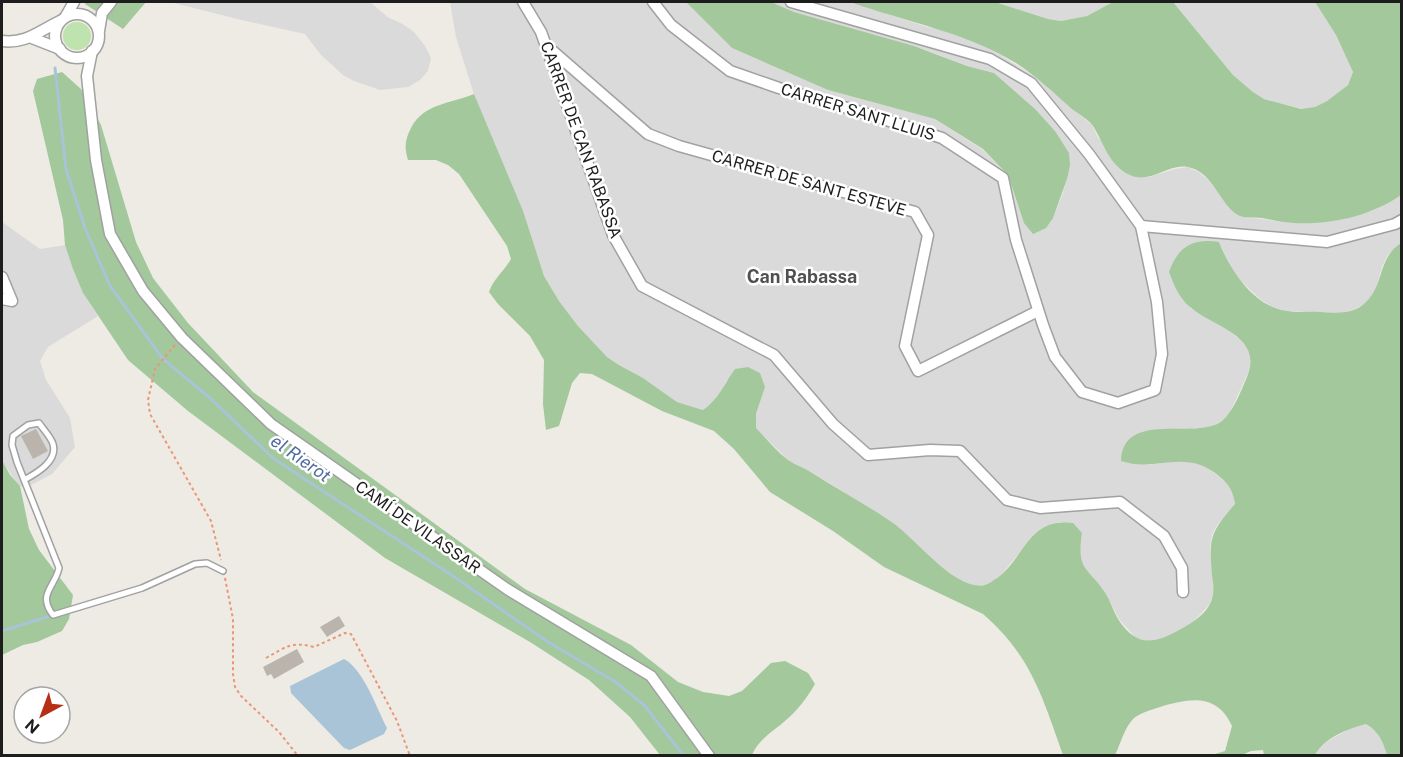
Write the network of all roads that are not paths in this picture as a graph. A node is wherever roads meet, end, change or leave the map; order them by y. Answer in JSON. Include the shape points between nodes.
{"nodes":[{"id":1,"x":74,"y":2,"type":"edge"},
{"id":2,"x":79,"y":2,"type":"edge"},
{"id":3,"x":111,"y":2,"type":"edge"},
{"id":4,"x":523,"y":2,"type":"edge"},
{"id":5,"x":653,"y":2,"type":"edge"},
{"id":6,"x":791,"y":2,"type":"edge"},
{"id":7,"x":102,"y":13,"type":"junction"},
{"id":8,"x":86,"y":16,"type":"junction"},
{"id":9,"x":63,"y":19,"type":"junction"},
{"id":10,"x":99,"y":32,"type":"junction"},
{"id":11,"x":32,"y":38,"type":"junction"},
{"id":12,"x":2,"y":41,"type":"edge"},
{"id":13,"x":546,"y":45,"type":"junction"},
{"id":14,"x":60,"y":49,"type":"junction"},
{"id":15,"x":92,"y":51,"type":"junction"},
{"id":16,"x":70,"y":56,"type":"junction"},
{"id":17,"x":87,"y":76,"type":"junction"},
{"id":18,"x":1401,"y":220,"type":"edge"},
{"id":19,"x":1140,"y":226,"type":"junction"},
{"id":20,"x":2,"y":278,"type":"edge"},
{"id":21,"x":2,"y":299,"type":"edge"},
{"id":22,"x":1038,"y":311,"type":"junction"},
{"id":23,"x":24,"y":480,"type":"junction"},
{"id":24,"x":223,"y":572,"type":"dead end"},
{"id":25,"x":1183,"y":592,"type":"dead end"},
{"id":26,"x":709,"y":756,"type":"edge"}],
"edges":[{"from":1,"to":9,"type":"street"},
{"from":2,"to":8,"type":"street"},
{"from":3,"to":7,"type":"street"},
{"from":4,"to":13,"type":"street","name":"CARRER DE CAN RABASSA"},
{"from":5,"to":22,"type":"street","name":"CARRER SANT LLUIS","via":[[671,25],[730,70],[942,138],[1003,178],[1016,240]]},
{"from":6,"to":19,"type":"street","via":[[990,59],[1031,83],[1089,154]]},
{"from":7,"to":8,"type":"street"},
{"from":7,"to":10,"type":"street"},
{"from":8,"to":9,"type":"street","via":[[76,14]]},
{"from":8,"to":10,"type":"street"},
{"from":9,"to":11,"type":"street"},
{"from":9,"to":14,"type":"street","via":[[55,38]]},
{"from":10,"to":15,"type":"street"},
{"from":11,"to":12,"type":"street"},
{"from":11,"to":14,"type":"street"},
{"from":13,"to":22,"type":"street","name":"CARRER DE SANT ESTEVE","via":[[648,134],[915,212],[928,235],[905,346],[918,371]]},
{"from":13,"to":25,"type":"street","name":"CARRER DE CAN RABASSA","via":[[614,235],[642,286],[774,355],[833,424],[868,455],[960,451],[1007,500],[1040,508],[1120,502],[1164,536],[1182,568]]},
{"from":14,"to":16,"type":"street"},
{"from":15,"to":16,"type":"street","via":[[82,57]]},
{"from":15,"to":17,"type":"street","name":"CAMÍ DE VILASSAR"},
{"from":16,"to":17,"type":"street"},
{"from":17,"to":26,"type":"street","name":"CAMÍ DE VILASSAR","via":[[96,159],[111,234],[143,291],[182,338],[271,424],[507,589],[651,676]]},
{"from":18,"to":19,"type":"street","via":[[1327,242]]},
{"from":19,"to":22,"type":"street","name":"CARRER SANT LLUIS","via":[[1157,302],[1162,354],[1155,390],[1118,403],[1082,392],[1055,357]]},
{"from":20,"to":21,"type":"street","via":[[12,301]]},
{"from":23,"to":23,"type":"lane","via":[[12,445],[13,436],[28,425],[39,423],[53,444],[52,457],[39,472]]},
{"from":23,"to":24,"type":"lane","via":[[59,568],[47,591],[48,608],[53,615],[142,588],[195,564],[207,563]]}]}
